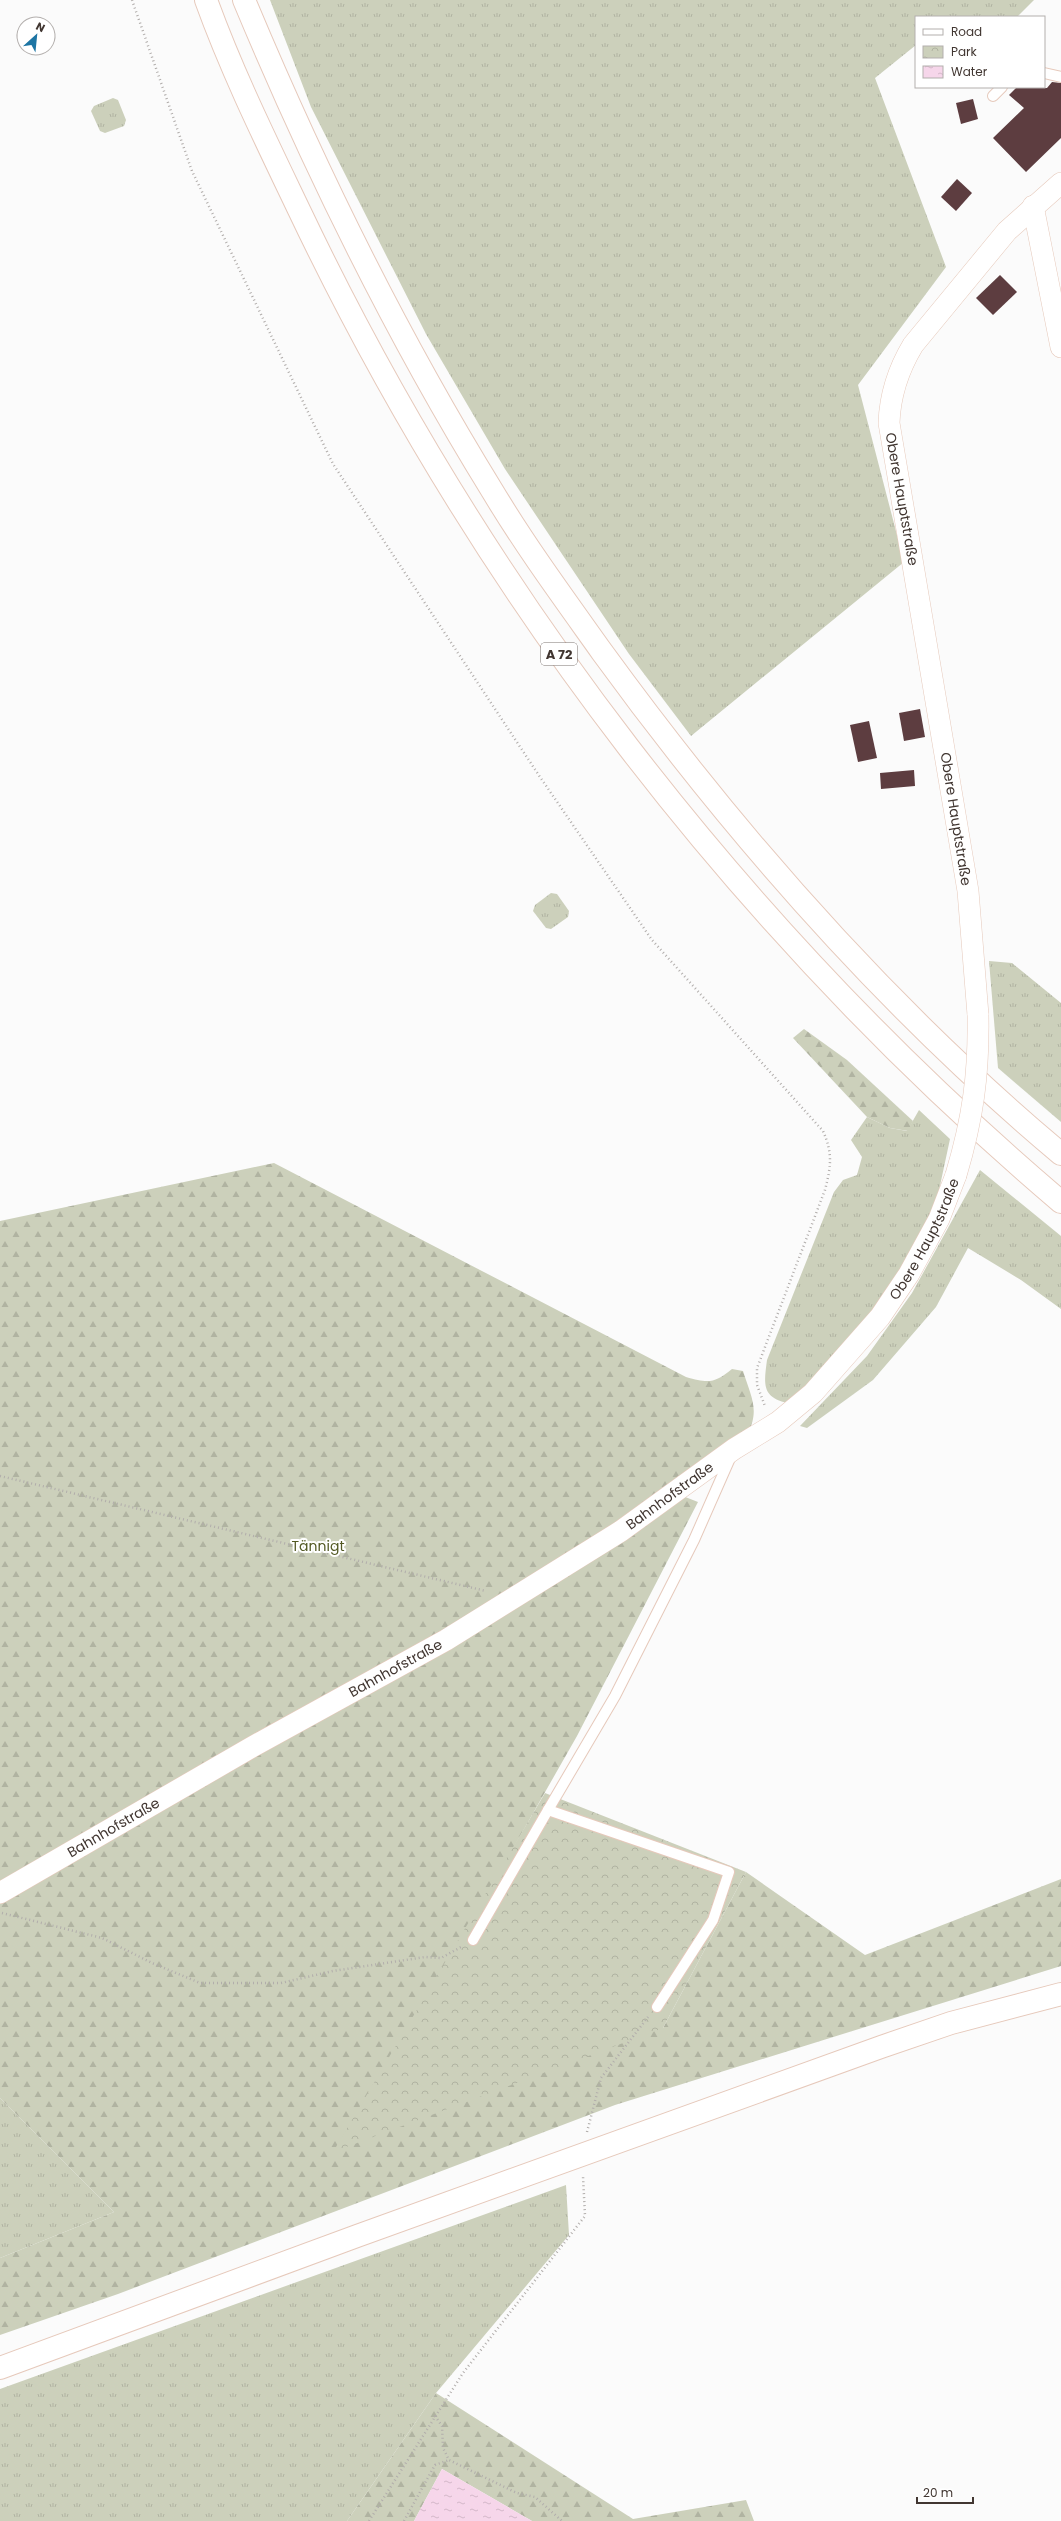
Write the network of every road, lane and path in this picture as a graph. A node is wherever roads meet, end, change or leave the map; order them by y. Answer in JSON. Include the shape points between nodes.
{"nodes":[{"id":1,"x":132,"y":0,"type":"edge"},
{"id":2,"x":206,"y":0,"type":"edge"},
{"id":3,"x":244,"y":0,"type":"edge"},
{"id":4,"x":1045,"y":73,"type":"edge"},
{"id":5,"x":1061,"y":77,"type":"edge"},
{"id":6,"x":1001,"y":88,"type":"edge"},
{"id":7,"x":993,"y":96,"type":"dead end"},
{"id":8,"x":1061,"y":183,"type":"edge"},
{"id":9,"x":1033,"y":206,"type":"junction"},
{"id":10,"x":1061,"y":347,"type":"edge"},
{"id":11,"x":1061,"y":1154,"type":"edge"},
{"id":12,"x":1061,"y":1202,"type":"edge"},
{"id":13,"x":778,"y":1422,"type":"junction"},
{"id":14,"x":734,"y":1449,"type":"junction"},
{"id":15,"x":0,"y":1476,"type":"edge"},
{"id":16,"x":515,"y":1598,"type":"junction"},
{"id":17,"x":548,"y":1810,"type":"junction"},
{"id":18,"x":0,"y":1893,"type":"edge"},
{"id":19,"x":0,"y":1913,"type":"edge"},
{"id":20,"x":473,"y":1940,"type":"joint"},
{"id":21,"x":1061,"y":1994,"type":"edge"},
{"id":22,"x":657,"y":2006,"type":"joint"},
{"id":23,"x":582,"y":2155,"type":"junction"},
{"id":24,"x":0,"y":2368,"type":"edge"},
{"id":25,"x":435,"y":2416,"type":"junction"},
{"id":26,"x":449,"y":2460,"type":"junction"},
{"id":27,"x":369,"y":2521,"type":"edge"},
{"id":28,"x":404,"y":2521,"type":"edge"},
{"id":29,"x":562,"y":2521,"type":"edge"}],
"edges":[{"from":1,"to":13,"type":"path","via":[[192,171],[333,464],[540,777],[652,940],[823,1131],[830,1148],[831,1168],[825,1190],[757,1368],[757,1385],[762,1402]]},
{"from":2,"to":12,"type":"main road","number":"A 72","via":[[264,138],[325,265],[390,386],[465,512],[602,714],[689,823],[778,926],[846,999],[923,1077]]},
{"from":3,"to":11,"type":"main road","number":"A 72","via":[[298,128],[360,256],[420,368],[494,495],[559,592],[634,696],[717,802],[804,903],[872,977],[947,1050]]},
{"from":4,"to":5,"type":"lane"},
{"from":6,"to":7,"type":"lane"},
{"from":8,"to":9,"type":"street","name":"Obere Hauptstraße"},
{"from":9,"to":10,"type":"street"},
{"from":9,"to":13,"type":"street","name":"Obere Hauptstraße","bridge":true,"via":[[1003,236],[913,345],[901,365],[890,406],[889,423],[968,891],[979,1044],[973,1109],[956,1175],[939,1219],[909,1274],[880,1317],[813,1393]]},
{"from":13,"to":14,"type":"street","name":"Bahnhofstraße"},
{"from":14,"to":16,"type":"street","name":"Bahnhofstraße","via":[[621,1531]]},
{"from":14,"to":17,"type":"lane","via":[[694,1540],[615,1696]]},
{"from":15,"to":16,"type":"path"},
{"from":16,"to":18,"type":"street","name":"Bahnhofstraße","via":[[446,1640],[252,1747]]},
{"from":17,"to":20,"type":"lane"},
{"from":17,"to":22,"type":"lane","via":[[729,1872],[713,1920]]},
{"from":19,"to":20,"type":"path","via":[[102,1938],[152,1963],[206,1984],[281,1983],[333,1971],[425,1957],[440,1958]]},
{"from":21,"to":23,"type":"main road","via":[[951,2023]]},
{"from":22,"to":23,"type":"path","via":[[601,2078]]},
{"from":23,"to":24,"type":"main road"},
{"from":23,"to":25,"type":"path","via":[[585,2216],[462,2373]]},
{"from":25,"to":26,"type":"path","via":[[442,2426],[443,2448]]},
{"from":25,"to":27,"type":"path"},
{"from":26,"to":28,"type":"path","via":[[435,2465]]},
{"from":26,"to":29,"type":"path","via":[[517,2493],[535,2497]]}]}
